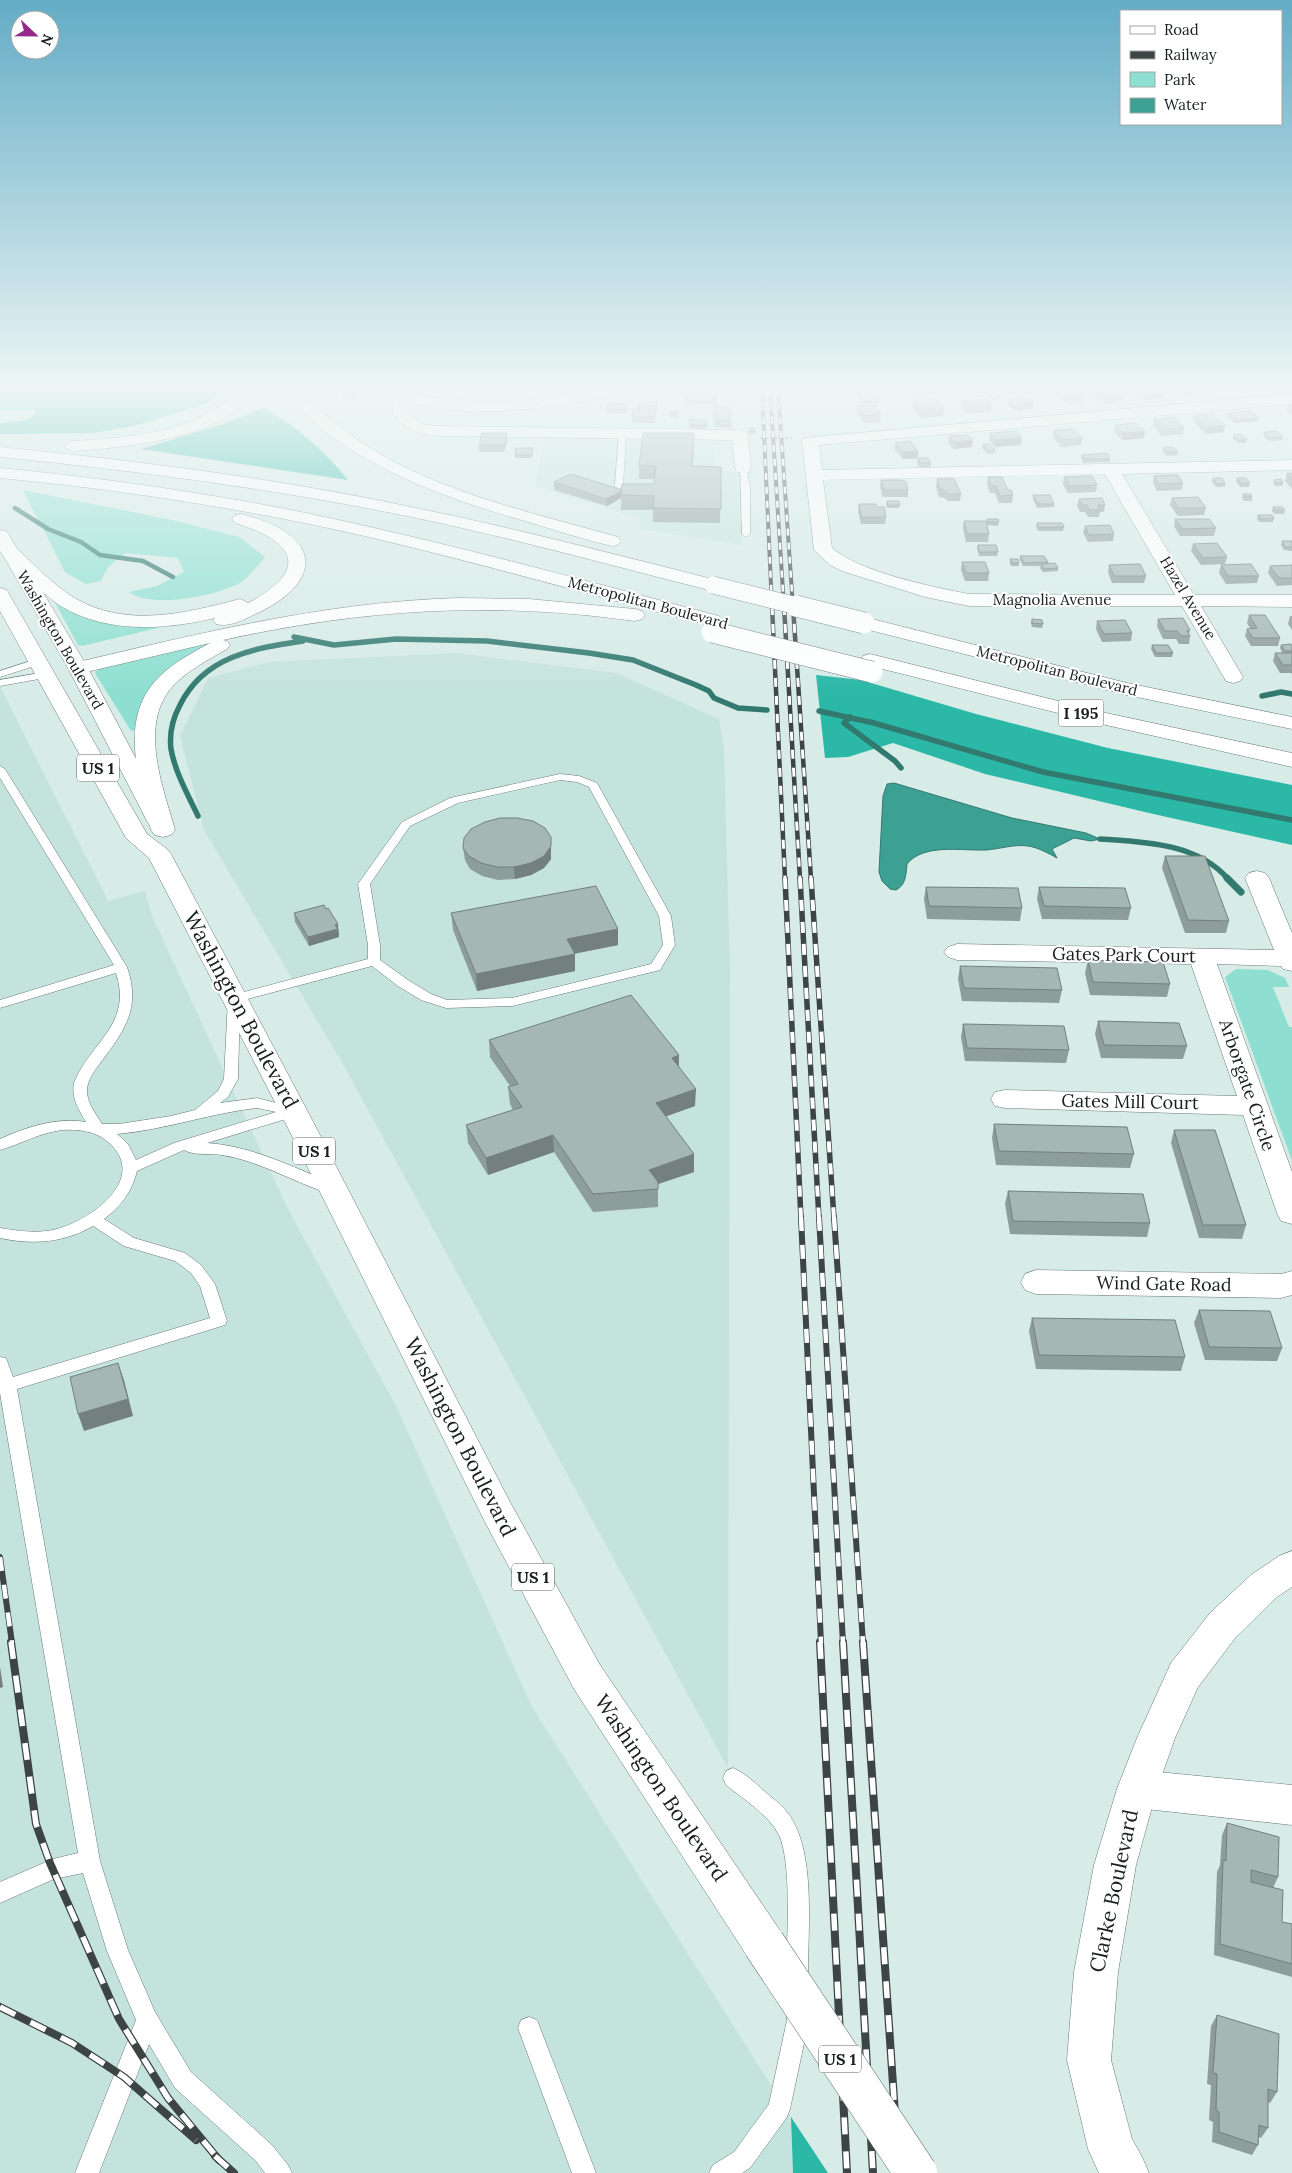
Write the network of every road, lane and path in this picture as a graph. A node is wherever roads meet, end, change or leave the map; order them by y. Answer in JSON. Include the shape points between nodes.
{"nodes":[{"id":1,"x":105,"y":490,"type":"edge"},
{"id":2,"x":137,"y":490,"type":"edge"},
{"id":3,"x":293,"y":490,"type":"edge"},
{"id":4,"x":450,"y":490,"type":"edge"},
{"id":5,"x":746,"y":490,"type":"edge"},
{"id":6,"x":815,"y":490,"type":"edge"},
{"id":7,"x":1123,"y":490,"type":"edge"},
{"id":8,"x":746,"y":534,"type":"dead end"},
{"id":9,"x":5,"y":543,"type":"edge"},
{"id":10,"x":714,"y":578,"type":"junction"},
{"id":11,"x":285,"y":586,"type":"junction"},
{"id":12,"x":0,"y":594,"type":"edge"},
{"id":13,"x":1189,"y":601,"type":"junction"},
{"id":14,"x":1292,"y":601,"type":"edge"},
{"id":15,"x":279,"y":622,"type":"junction"},
{"id":16,"x":712,"y":626,"type":"junction"},
{"id":17,"x":73,"y":661,"type":"junction"},
{"id":18,"x":41,"y":668,"type":"junction"},
{"id":19,"x":0,"y":674,"type":"edge"},
{"id":20,"x":1234,"y":677,"type":"dead end"},
{"id":21,"x":0,"y":683,"type":"edge"},
{"id":22,"x":1292,"y":723,"type":"edge"},
{"id":23,"x":1292,"y":761,"type":"edge"},
{"id":24,"x":0,"y":769,"type":"edge"},
{"id":25,"x":161,"y":842,"type":"junction"},
{"id":26,"x":1257,"y":878,"type":"dead end"},
{"id":27,"x":957,"y":952,"type":"dead end"},
{"id":28,"x":1201,"y":956,"type":"junction"},
{"id":29,"x":1291,"y":960,"type":"edge"},
{"id":30,"x":374,"y":961,"type":"junction"},
{"id":31,"x":121,"y":967,"type":"junction"},
{"id":32,"x":234,"y":999,"type":"junction"},
{"id":33,"x":0,"y":1004,"type":"edge"},
{"id":34,"x":1005,"y":1099,"type":"dead end"},
{"id":35,"x":1254,"y":1106,"type":"junction"},
{"id":36,"x":294,"y":1112,"type":"junction"},
{"id":37,"x":200,"y":1113,"type":"junction"},
{"id":38,"x":98,"y":1129,"type":"junction"},
{"id":39,"x":0,"y":1145,"type":"edge"},
{"id":40,"x":179,"y":1147,"type":"junction"},
{"id":41,"x":130,"y":1168,"type":"junction"},
{"id":42,"x":334,"y":1191,"type":"junction"},
{"id":43,"x":1292,"y":1213,"type":"edge"},
{"id":44,"x":93,"y":1219,"type":"junction"},
{"id":45,"x":0,"y":1232,"type":"edge"},
{"id":46,"x":1036,"y":1282,"type":"dead end"},
{"id":47,"x":1292,"y":1283,"type":"edge"},
{"id":48,"x":0,"y":1363,"type":"edge"},
{"id":49,"x":4,"y":1386,"type":"edge"},
{"id":50,"x":1292,"y":1567,"type":"edge"},
{"id":51,"x":732,"y":1778,"type":"dead end"},
{"id":52,"x":1136,"y":1789,"type":"junction"},
{"id":53,"x":1292,"y":1805,"type":"edge"},
{"id":54,"x":90,"y":1861,"type":"junction"},
{"id":55,"x":0,"y":1893,"type":"edge"},
{"id":56,"x":147,"y":2020,"type":"junction"},
{"id":57,"x":529,"y":2028,"type":"dead end"},
{"id":58,"x":87,"y":2173,"type":"edge"},
{"id":59,"x":280,"y":2173,"type":"edge"},
{"id":60,"x":584,"y":2173,"type":"edge"},
{"id":61,"x":722,"y":2173,"type":"edge"},
{"id":62,"x":916,"y":2173,"type":"edge"},
{"id":63,"x":1126,"y":2173,"type":"edge"}],
"edges":[{"from":1,"to":11,"type":"main road","via":[[233,516],[274,532],[295,552],[296,572]]},
{"from":2,"to":16,"type":"main road","name":"Metropolitan Boulevard","via":[[260,510],[436,549]]},
{"from":3,"to":10,"type":"main road","name":"Metropolitan Boulevard","number":"I 195","via":[[368,503]]},
{"from":4,"to":10,"type":"main road","via":[[635,548]]},
{"from":5,"to":8,"type":"lane"},
{"from":6,"to":13,"type":"main road","name":"Magnolia Avenue","via":[[823,550],[849,567],[932,593],[969,600]]},
{"from":7,"to":13,"type":"main road","name":"Hazel Avenue"},
{"from":9,"to":11,"type":"main road","via":[[66,601],[102,617],[175,620],[195,617],[239,606]]},
{"from":9,"to":17,"type":"main road","name":"Washington Boulevard","number":"US 1"},
{"from":10,"to":22,"type":"main road","name":"Metropolitan Boulevard","number":"I 195","bridge":true,"via":[[1048,669]]},
{"from":11,"to":17,"type":"main road","via":[[250,612]]},
{"from":12,"to":18,"type":"main road","name":"Washington Boulevard","number":"US 1"},
{"from":13,"to":14,"type":"main road","name":"Magnolia Avenue"},
{"from":13,"to":20,"type":"main road","name":"Hazel Avenue"},
{"from":15,"to":16,"type":"main road","via":[[389,607],[490,603],[606,611]]},
{"from":15,"to":17,"type":"main road"},
{"from":15,"to":25,"type":"main road","via":[[233,639],[186,664],[156,694],[148,710],[144,753]]},
{"from":16,"to":23,"type":"main road","bridge":true,"via":[[1101,727]]},
{"from":17,"to":18,"type":"main road"},
{"from":17,"to":25,"type":"main road","name":"Washington Boulevard","number":"US 1"},
{"from":18,"to":19,"type":"lane"},
{"from":18,"to":21,"type":"lane"},
{"from":18,"to":25,"type":"main road","name":"Washington Boulevard","number":"US 1","via":[[138,838]]},
{"from":24,"to":31,"type":"lane"},
{"from":25,"to":32,"type":"main road","name":"Washington Boulevard","number":"US 1"},
{"from":26,"to":29,"type":"main road"},
{"from":27,"to":28,"type":"main road","name":"Gates Park Court"},
{"from":28,"to":29,"type":"main road","name":"Gates Park Court"},
{"from":28,"to":35,"type":"main road","name":"Arborgate Circle"},
{"from":30,"to":30,"type":"lane","via":[[364,884],[406,824],[454,800],[560,778],[579,779],[593,785],[665,916],[669,945],[656,967],[512,1002],[446,1004],[426,997]]},
{"from":30,"to":32,"type":"lane"},
{"from":31,"to":33,"type":"lane"},
{"from":31,"to":38,"type":"lane","via":[[128,982],[128,1000],[122,1021],[83,1078],[80,1091]]},
{"from":32,"to":36,"type":"main road","name":"Washington Boulevard","number":"US 1"},
{"from":32,"to":37,"type":"lane","via":[[231,1079],[223,1094]]},
{"from":34,"to":35,"type":"main road","name":"Gates Mill Court"},
{"from":35,"to":43,"type":"main road","name":"Arborgate Circle"},
{"from":36,"to":37,"type":"lane","via":[[257,1102]]},
{"from":36,"to":40,"type":"lane"},
{"from":36,"to":42,"type":"main road","name":"Washington Boulevard","number":"US 1"},
{"from":37,"to":38,"type":"lane","via":[[119,1129]]},
{"from":38,"to":39,"type":"lane","via":[[76,1125],[49,1126]]},
{"from":38,"to":41,"type":"lane","via":[[115,1138],[126,1152]]},
{"from":40,"to":41,"type":"lane"},
{"from":40,"to":42,"type":"lane","via":[[250,1156]]},
{"from":41,"to":44,"type":"lane","via":[[126,1186],[113,1203]]},
{"from":42,"to":62,"type":"main road","name":"Washington Boulevard","number":"US 1","bridge":true,"via":[[494,1504],[587,1677]]},
{"from":44,"to":45,"type":"lane","via":[[69,1230],[42,1236],[16,1237]]},
{"from":44,"to":49,"type":"lane","via":[[129,1242],[180,1257],[196,1269],[207,1284],[220,1321]]},
{"from":46,"to":47,"type":"main road","name":"Wind Gate Road","via":[[1281,1286]]},
{"from":48,"to":49,"type":"lane"},
{"from":49,"to":54,"type":"lane"},
{"from":50,"to":52,"type":"main road","name":"Clarke Boulevard","via":[[1264,1586],[1224,1625],[1184,1675]]},
{"from":51,"to":61,"type":"lane","via":[[763,1803],[786,1828],[795,1855],[798,2020],[779,2109],[742,2160]]},
{"from":52,"to":53,"type":"main road"},
{"from":52,"to":63,"type":"main road","name":"Clarke Boulevard","via":[[1115,1865],[1096,1972],[1089,2060],[1111,2149]]},
{"from":54,"to":55,"type":"lane","via":[[53,1869]]},
{"from":54,"to":56,"type":"lane","via":[[118,1951]]},
{"from":56,"to":58,"type":"lane"},
{"from":56,"to":59,"type":"lane","via":[[184,2080],[264,2153]]},
{"from":57,"to":60,"type":"lane"}]}
